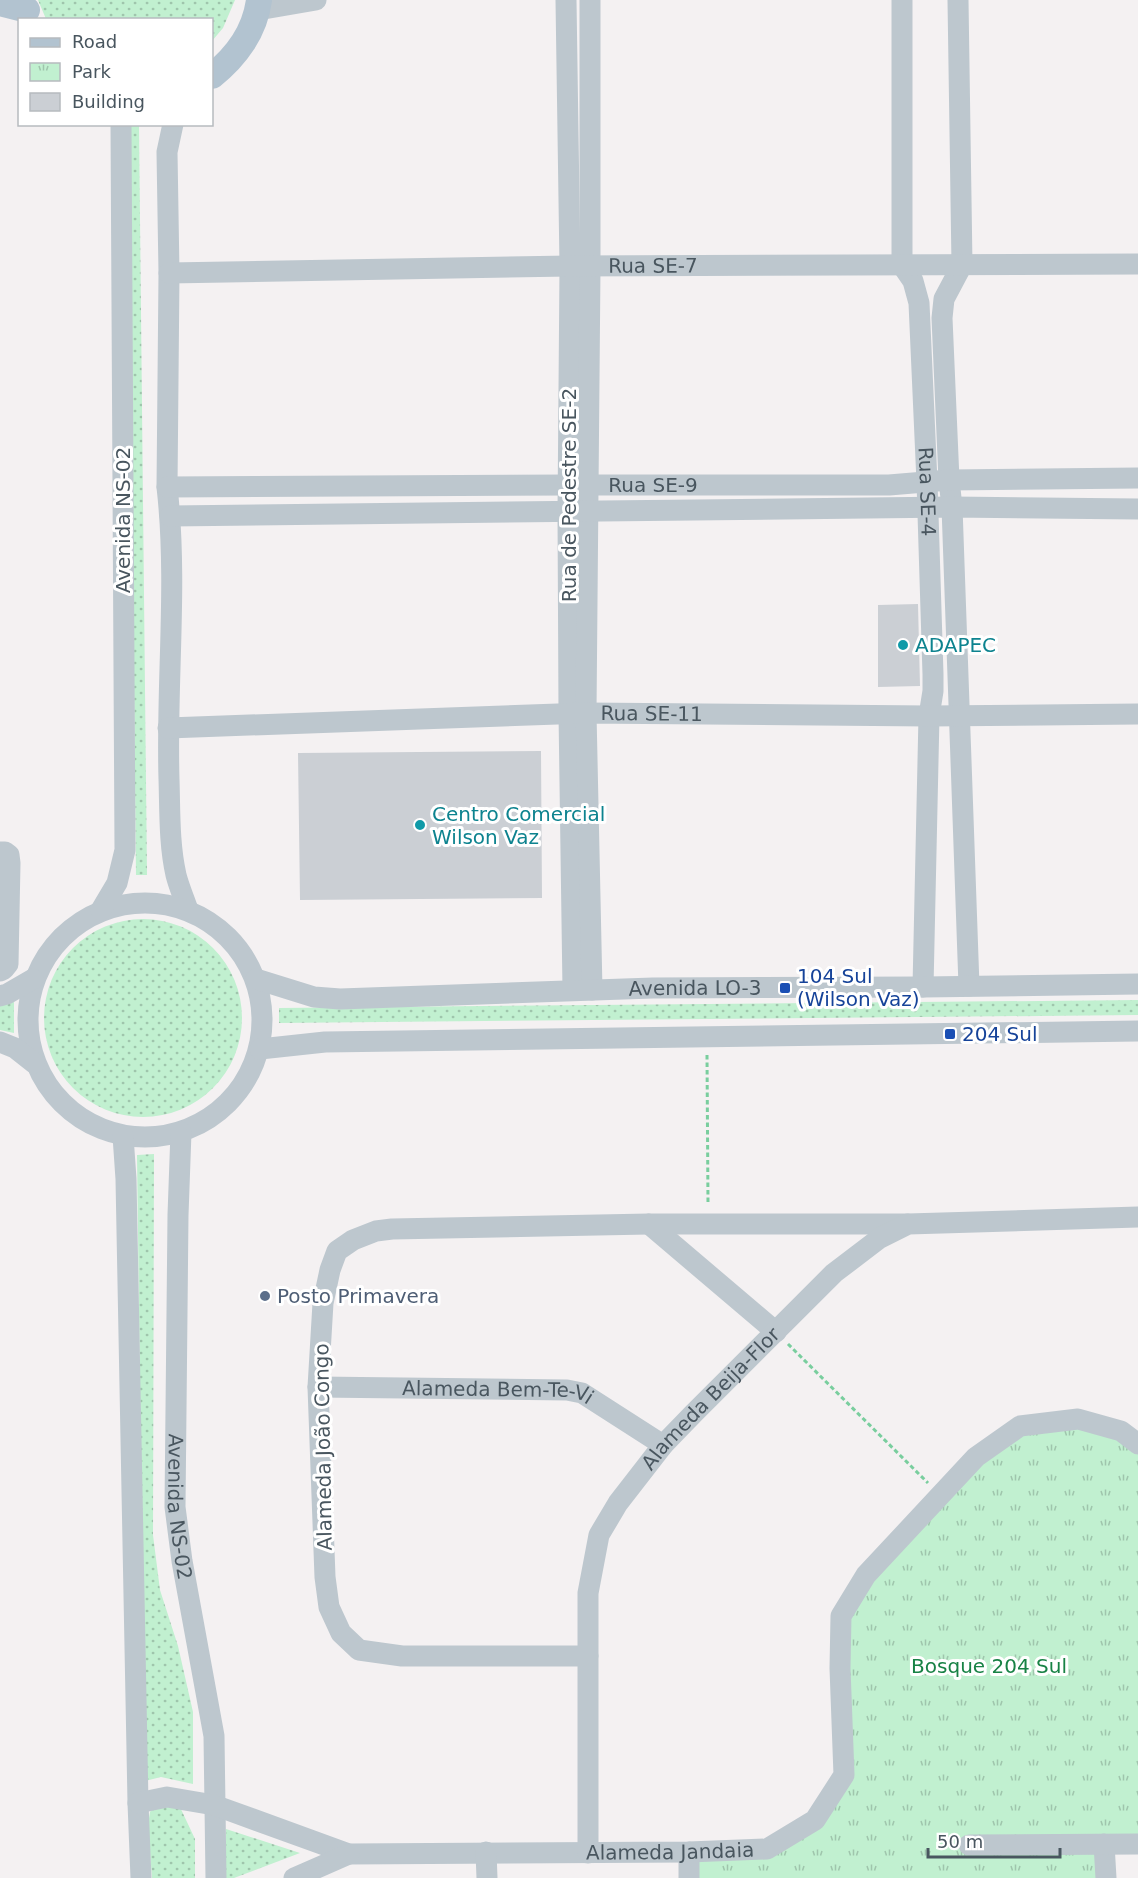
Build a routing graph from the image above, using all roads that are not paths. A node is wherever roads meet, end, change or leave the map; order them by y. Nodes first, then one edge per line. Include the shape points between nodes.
1 (316, 0) edge
2 (566, 0) edge
3 (590, 0) edge
4 (903, 0) edge
5 (958, 0) edge
6 (0, 3) edge
7 (259, 5) edge
8 (28, 10) edge
9 (213, 75) edge
10 (121, 126) edge
11 (173, 126) edge
12 (1138, 264) edge
13 (903, 265) junction
14 (962, 265) junction
15 (580, 266) junction
16 (169, 273) junction
17 (1138, 478) edge
18 (949, 480) junction
19 (927, 482) junction
20 (568, 484) junction
21 (589, 484) junction
22 (167, 487) junction
23 (951, 507) junction
24 (928, 509) junction
25 (1138, 509) edge
26 (578, 512) junction
27 (170, 516) junction
28 (577, 713) junction
29 (1138, 714) edge
30 (958, 715) junction
31 (929, 716) junction
32 (168, 728) junction
33 (0, 852) edge
34 (101, 910) junction
35 (188, 910) junction
36 (0, 971) edge
37 (33, 979) junction
38 (256, 979) junction
39 (1138, 984) edge
40 (969, 986) junction
41 (923, 987) junction
42 (582, 990) junction
43 (0, 996) edge
44 (1138, 1032) edge
45 (0, 1042) edge
46 (260, 1049) junction
47 (34, 1063) junction
48 (181, 1132) junction
49 (123, 1136) junction
50 (1138, 1217) edge
51 (649, 1224) junction
52 (908, 1224) junction
53 (776, 1332) junction
54 (318, 1387) junction
55 (1138, 1444) edge
56 (663, 1445) junction
57 (588, 1656) junction
58 (138, 1803) junction
59 (214, 1805) junction
60 (1104, 1844) junction
61 (1138, 1844) edge
62 (969, 1845) dead end
63 (486, 1852) junction
64 (588, 1852) junction
65 (689, 1852) junction
66 (349, 1854) junction
67 (141, 1878) edge
68 (216, 1878) edge
69 (294, 1878) edge
70 (487, 1878) edge
71 (689, 1878) edge
72 (1106, 1878) edge

1 - 7 street
2 - 15 street, Rua de Pedestre SE-2
3 - 15 street, Rua de Pedestre SE-2
4 - 13 street, Rua SE-4
5 - 14 street, Rua SE-4
6 - 8 main road
7 - 9 main road via 248,35 233,57
10 - 34 street, Avenida NS-02 via 125,850 117,883
11 - 16 street via 167,152
12 - 14 street, Rua SE-7
13 - 14 street, Rua SE-7
13 - 15 street, Rua SE-7
13 - 19 street, Rua SE-4 via 913,281 919,303
14 - 18 street, Rua SE-4 via 944,298 942,318
15 - 16 street, Rua SE-7
15 - 20 street, Rua de Pedestre SE-2
15 - 21 street, Rua de Pedestre SE-2
16 - 22 street
17 - 18 street, Rua SE-9
18 - 19 street, Rua SE-9
18 - 23 street, Rua SE-4
19 - 21 street, Rua SE-9
19 - 24 street, Rua SE-4
20 - 21 street, Rua SE-9
20 - 22 street, Rua SE-9
20 - 26 street, Rua de Pedestre SE-2
21 - 26 street, Rua de Pedestre SE-2
22 - 27 street
23 - 24 street, Rua SE-9
23 - 25 street, Rua SE-9
23 - 30 street, Rua SE-4
24 - 26 street, Rua SE-9
24 - 31 street, Rua SE-4 via 933,674
26 - 27 street, Rua SE-9
26 - 28 street, Rua de Pedestre SE-2
27 - 32 street
28 - 31 street, Rua SE-11
28 - 32 street, Rua SE-11
28 - 42 street, Rua de Pedestre SE-2
29 - 30 street, Rua SE-11
30 - 31 street, Rua SE-11
30 - 40 street, Rua SE-4
31 - 41 street, Rua SE-4
32 - 35 street via 172,846 176,876
33 - 36 street via 9,855 10,863 8,964
34 - 35 street via 144,902
34 - 37 street via 72,927 49,950
35 - 38 street via 217,926 240,950
37 - 43 street
37 - 47 street via 27,1006 27,1035
38 - 42 street, Avenida LO-3 via 314,997 340,999
38 - 46 street via 264,1014
39 - 40 street, Avenida LO-3
40 - 41 street, Avenida LO-3
41 - 42 street, Avenida LO-3
44 - 46 street via 325,1042
45 - 47 street
46 - 48 street via 244,1085 230,1100 216,1114
47 - 49 street via 55,1097 86,1122
48 - 49 street via 152,1138
48 - 59 street, Avenida NS-02 via 175,1507 214,1736
49 - 58 street
50 - 52 street, Alameda Beija-Flor
51 - 52 street, Alameda João Congo
51 - 53 street
51 - 54 street, Alameda João Congo via 392,1229 353,1240 337,1251 330,1269 323,1303
52 - 53 street, Alameda Beija-Flor via 880,1238 834,1273
53 - 56 street, Alameda Beija-Flor
54 - 56 street, Alameda Bem-Te-Vi via 567,1390 582,1393
54 - 57 street, Alameda João Congo via 325,1577 329,1607 341,1633 359,1650 402,1656
55 - 65 street, Alameda Jandaia via 1121,1431 1078,1419 1020,1426 976,1457 866,1575 841,1616 844,1775 815,1820 767,1849
56 - 57 street, Alameda Beija-Flor via 618,1503 599,1535 588,1593
57 - 64 street, Alameda Beija-Flor
58 - 59 street, Alameda Jandaia via 167,1797
58 - 67 street
59 - 66 street, Alameda Jandaia
59 - 68 street, Avenida NS-02
60 - 61 street
60 - 62 street
60 - 72 street
63 - 64 street, Alameda Jandaia
63 - 66 street, Alameda Jandaia
63 - 70 street
64 - 65 street, Alameda Jandaia
65 - 71 street
66 - 69 street, Alameda Jandaia

